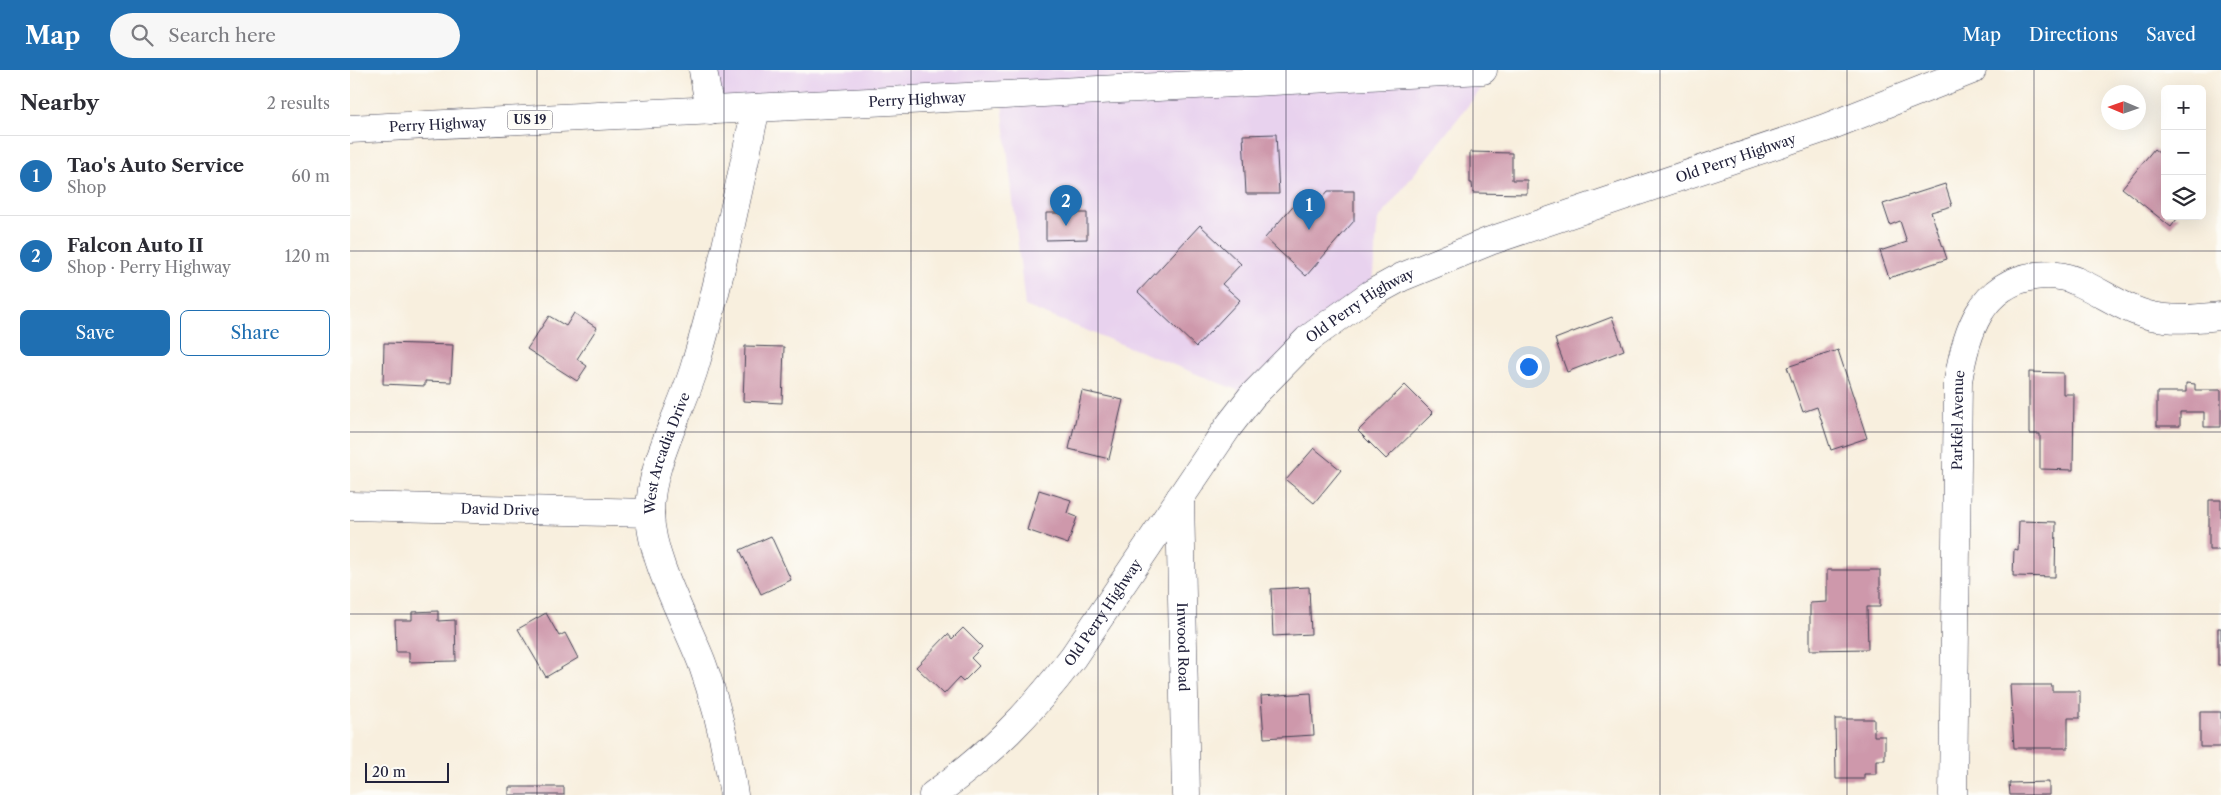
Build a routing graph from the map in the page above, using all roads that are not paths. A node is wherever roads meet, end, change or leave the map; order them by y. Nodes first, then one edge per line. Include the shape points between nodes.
1 (703, 70) edge
2 (1483, 70) edge
3 (1972, 70) edge
4 (756, 108) junction
5 (710, 111) junction
6 (350, 129) edge
7 (2221, 316) edge
8 (1180, 498) junction
9 (350, 506) edge
10 (650, 513) junction
11 (734, 795) edge
12 (933, 795) edge
13 (1186, 795) edge
14 (1953, 795) edge

1 - 5 street
2 - 4 street, Perry Highway / US 19
3 - 8 street, Old Perry Highway via 1824,128 1490,241 1394,282 1336,317 1280,365 1228,427
4 - 5 street, Perry Highway / US 19
4 - 10 street, West Arcadia Drive via 703,338 658,468
5 - 6 street, Perry Highway / US 19
7 - 14 street, Parkfel Avenue via 2183,319 2153,316 2127,308 2075,280 2051,274 2022,278 2000,290 1985,303 1972,326 1963,350 1958,381
8 - 12 street, Old Perry Highway via 1049,689 997,745
8 - 13 street, Inwood Road
9 - 10 street, David Drive
10 - 11 street, West Arcadia Drive via 661,563 713,698

